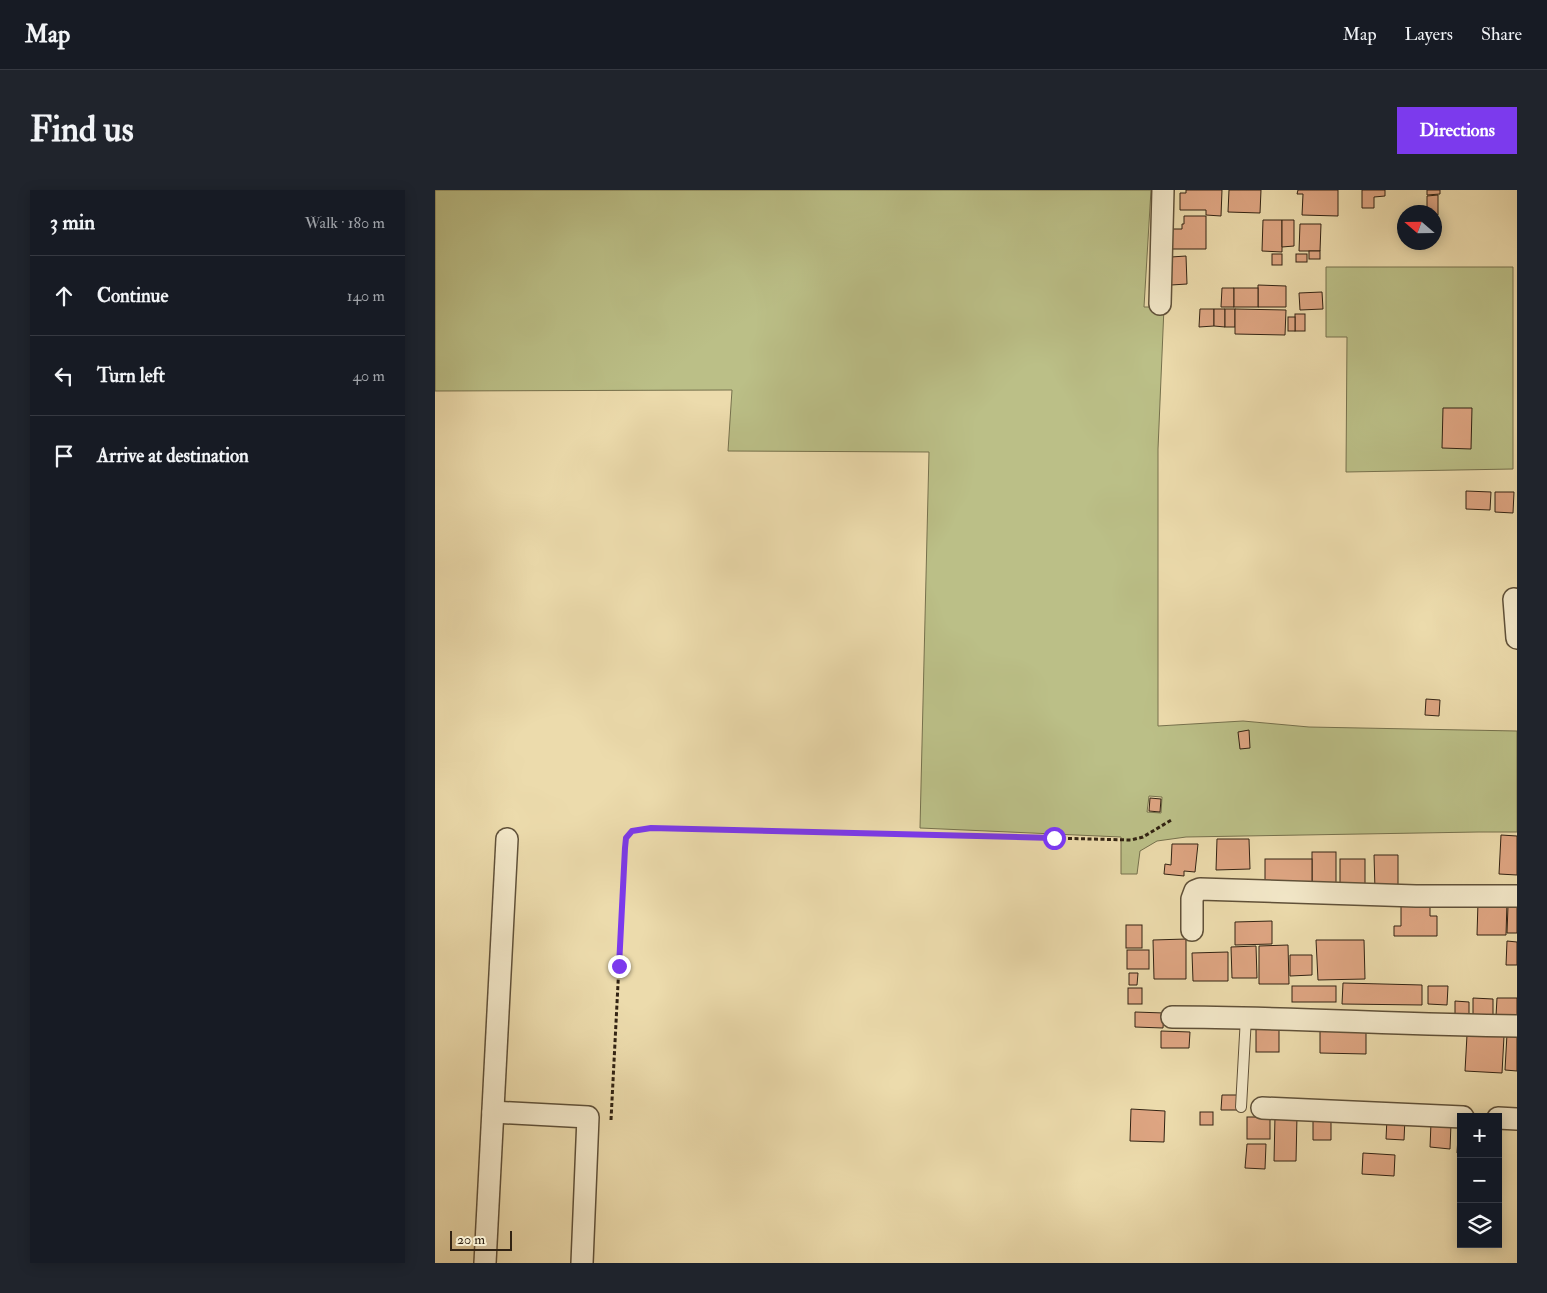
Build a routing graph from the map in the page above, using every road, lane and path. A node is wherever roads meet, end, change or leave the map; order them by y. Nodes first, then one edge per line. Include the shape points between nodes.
1 (1163, 190) edge
2 (1160, 304) dead end
3 (1514, 599) dead end
4 (1517, 638) edge
5 (1173, 819) dead end
6 (507, 839) dead end
7 (1517, 896) edge
8 (1192, 930) dead end
9 (1172, 1016) dead end
10 (1246, 1017) junction
11 (1517, 1026) edge
12 (1251, 1107) joint
13 (493, 1112) junction
14 (1457, 1117) edge
15 (1502, 1118) edge
16 (1517, 1119) edge
17 (611, 1123) dead end
18 (485, 1263) edge
19 (582, 1263) edge

1 - 2 street
3 - 4 street
5 - 17 path via 1143,837 1131,840 651,828 632,831 626,838 625,848
6 - 13 street
7 - 8 street via 1200,889 1195,891 1192,899
9 - 10 street
10 - 11 street
10 - 12 lane
12 - 14 street
13 - 18 street
13 - 19 street via 587,1117
15 - 16 street

